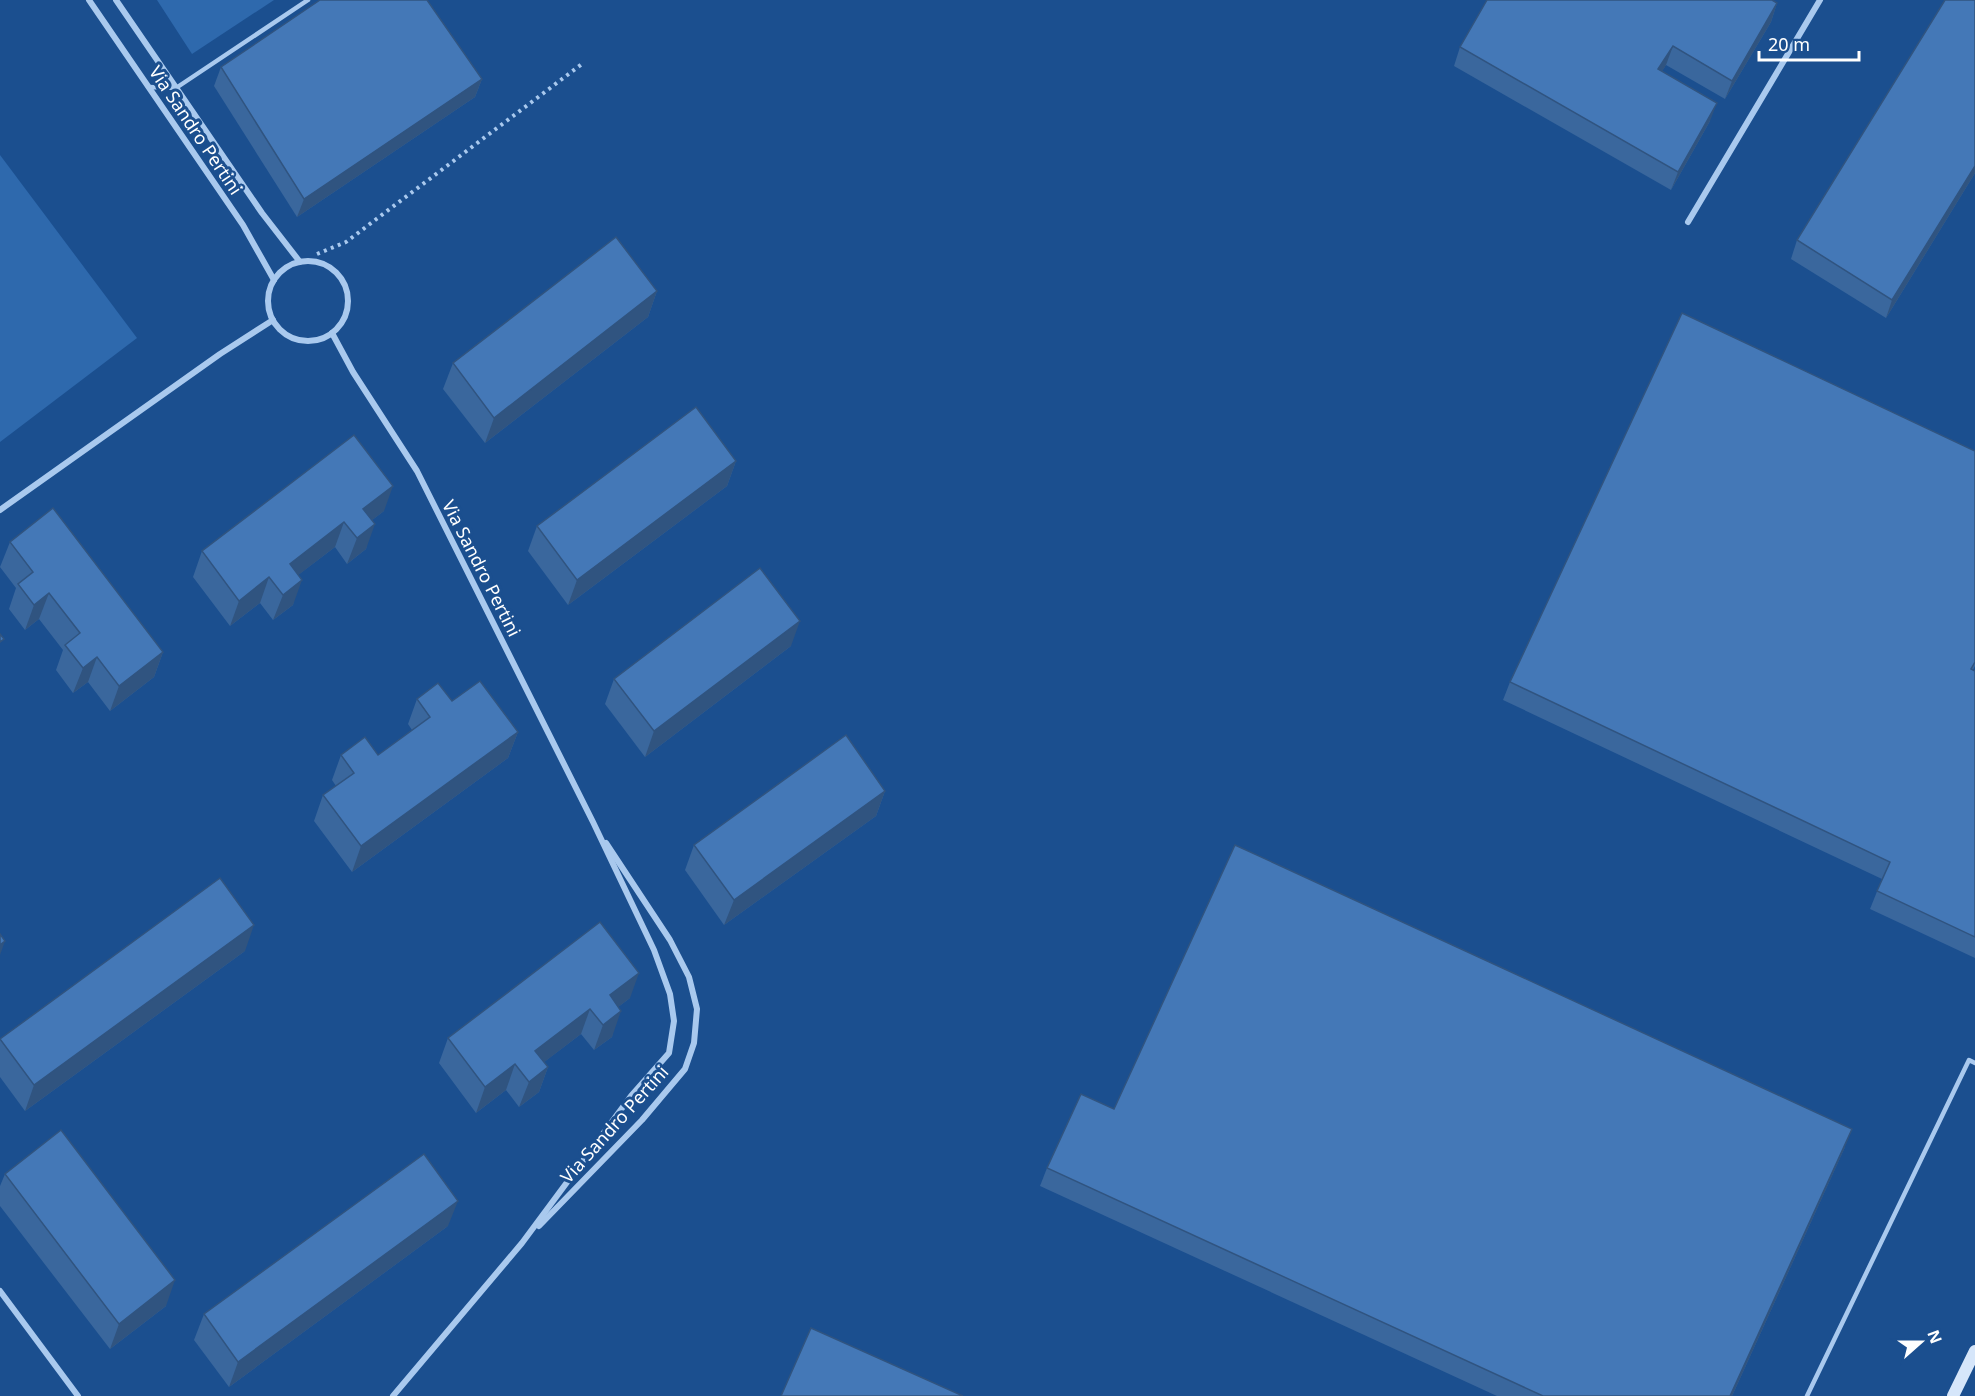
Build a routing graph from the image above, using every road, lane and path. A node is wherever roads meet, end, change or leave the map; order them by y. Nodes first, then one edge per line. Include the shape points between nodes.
1 (89, 0) edge
2 (116, 0) edge
3 (308, 0) edge
4 (1820, 0) edge
5 (582, 64) dead end
6 (148, 87) junction
7 (176, 88) junction
8 (1688, 222) dead end
9 (300, 262) junction
10 (274, 280) junction
11 (273, 320) junction
12 (332, 333) junction
13 (0, 510) edge
14 (592, 822) junction
15 (1975, 1063) edge
16 (522, 1243) junction
17 (0, 1291) edge
18 (1975, 1351) edge
19 (78, 1396) edge
20 (393, 1396) edge
21 (1808, 1396) edge
22 (1953, 1396) edge

1 - 6 street, Via Sandro Pertini
2 - 7 street, Via Sandro Pertini
3 - 7 lane
4 - 8 street
5 - 9 path via 346,242
6 - 7 lane
6 - 10 street, Via Sandro Pertini via 243,225
7 - 9 street, Via Sandro Pertini
9 - 10 street via 290,265
9 - 12 street via 313,261 325,266 344,284 347,310
10 - 11 street via 268,300
11 - 12 street via 293,339 320,340
11 - 13 street
12 - 14 street, Via Sandro Pertini via 417,471
14 - 16 street, Via Sandro Pertini via 654,950 670,993 674,1021 669,1053 631,1096
14 - 16 street, Via Sandro Pertini via 670,940 689,977 697,1009 694,1043 685,1069 642,1120
15 - 21 lane via 1969,1060
16 - 20 street, Via Sandro Pertini
17 - 19 street
18 - 22 street

